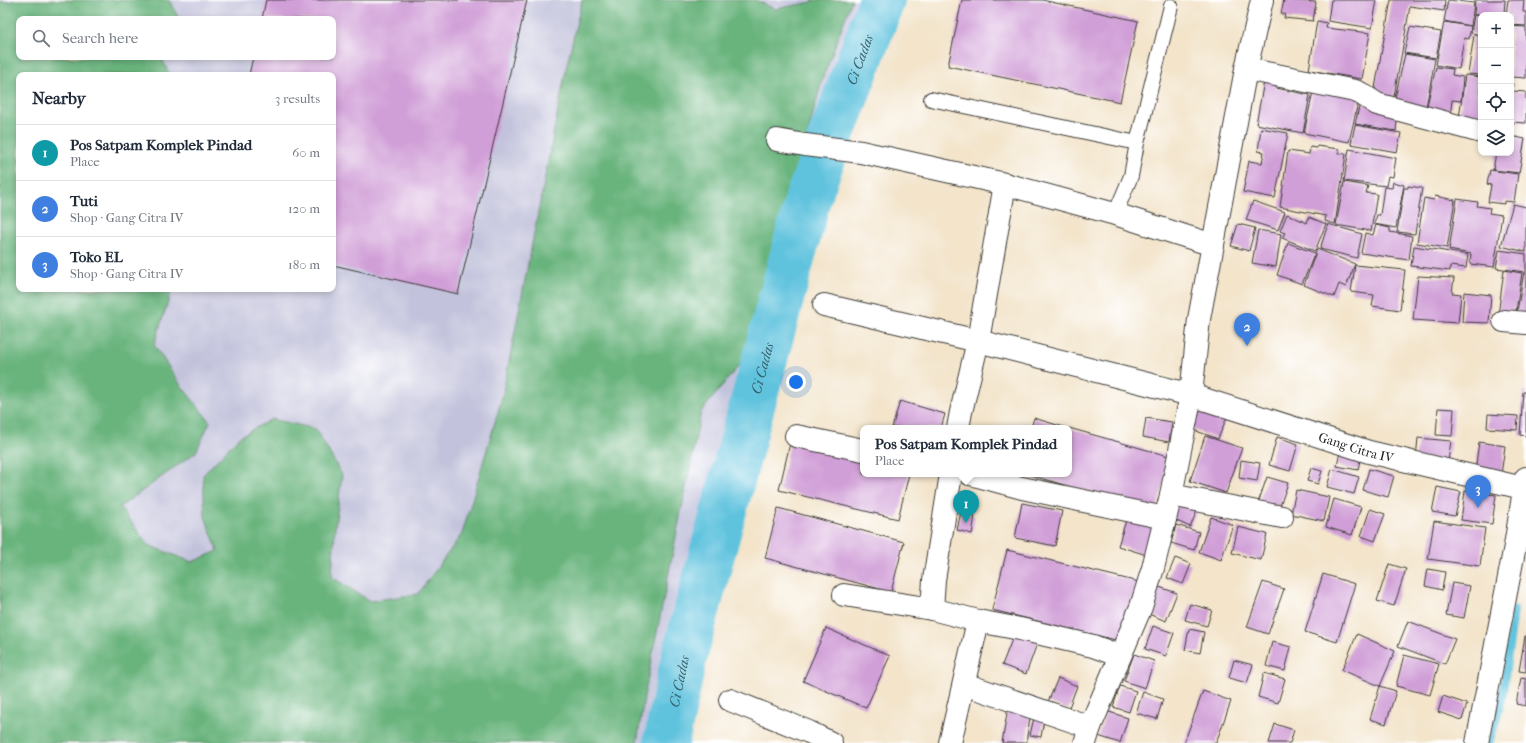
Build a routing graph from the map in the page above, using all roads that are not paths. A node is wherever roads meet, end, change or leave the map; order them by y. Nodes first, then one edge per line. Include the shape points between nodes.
1 (1262, 0) edge
2 (1171, 6) dead end
3 (1246, 69) junction
4 (931, 99) dead end
5 (1478, 131) edge
6 (777, 140) dead end
7 (1137, 142) junction
8 (1005, 184) junction
9 (1115, 214) junction
10 (1213, 245) junction
11 (824, 305) dead end
12 (1504, 321) dead end
13 (1526, 324) edge
14 (978, 341) junction
15 (1191, 395) junction
16 (959, 425) edge
17 (796, 436) dead end
18 (860, 449) edge
19 (950, 477) edge
20 (981, 477) edge
21 (1525, 483) edge
22 (1171, 495) junction
23 (1282, 517) dead end
24 (1165, 518) junction
25 (844, 595) dead end
26 (932, 609) junction
27 (978, 621) junction
28 (1120, 656) junction
29 (964, 684) junction
30 (730, 700) dead end
31 (1088, 739) edge
32 (831, 743) edge
33 (950, 743) edge
34 (1478, 743) edge

1 - 3 street
2 - 7 lane
3 - 5 street via 1355,91 1377,104
3 - 10 street
4 - 7 lane
6 - 8 street via 861,152
7 - 9 lane via 1131,176
8 - 9 street
8 - 14 street
9 - 10 street
10 - 15 street via 1199,319
11 - 14 street, Gang Citra IV
12 - 13 street
14 - 15 street, Gang Citra IV
14 - 16 street
15 - 21 street, Gang Citra IV via 1369,452
15 - 22 street
17 - 18 street
19 - 26 street
20 - 24 street
21 - 34 street
22 - 23 street
22 - 24 street
24 - 28 street via 1141,607
25 - 26 street
26 - 27 street
27 - 28 street via 1093,646
27 - 29 street
28 - 31 street
29 - 31 street
29 - 33 street
30 - 32 street

